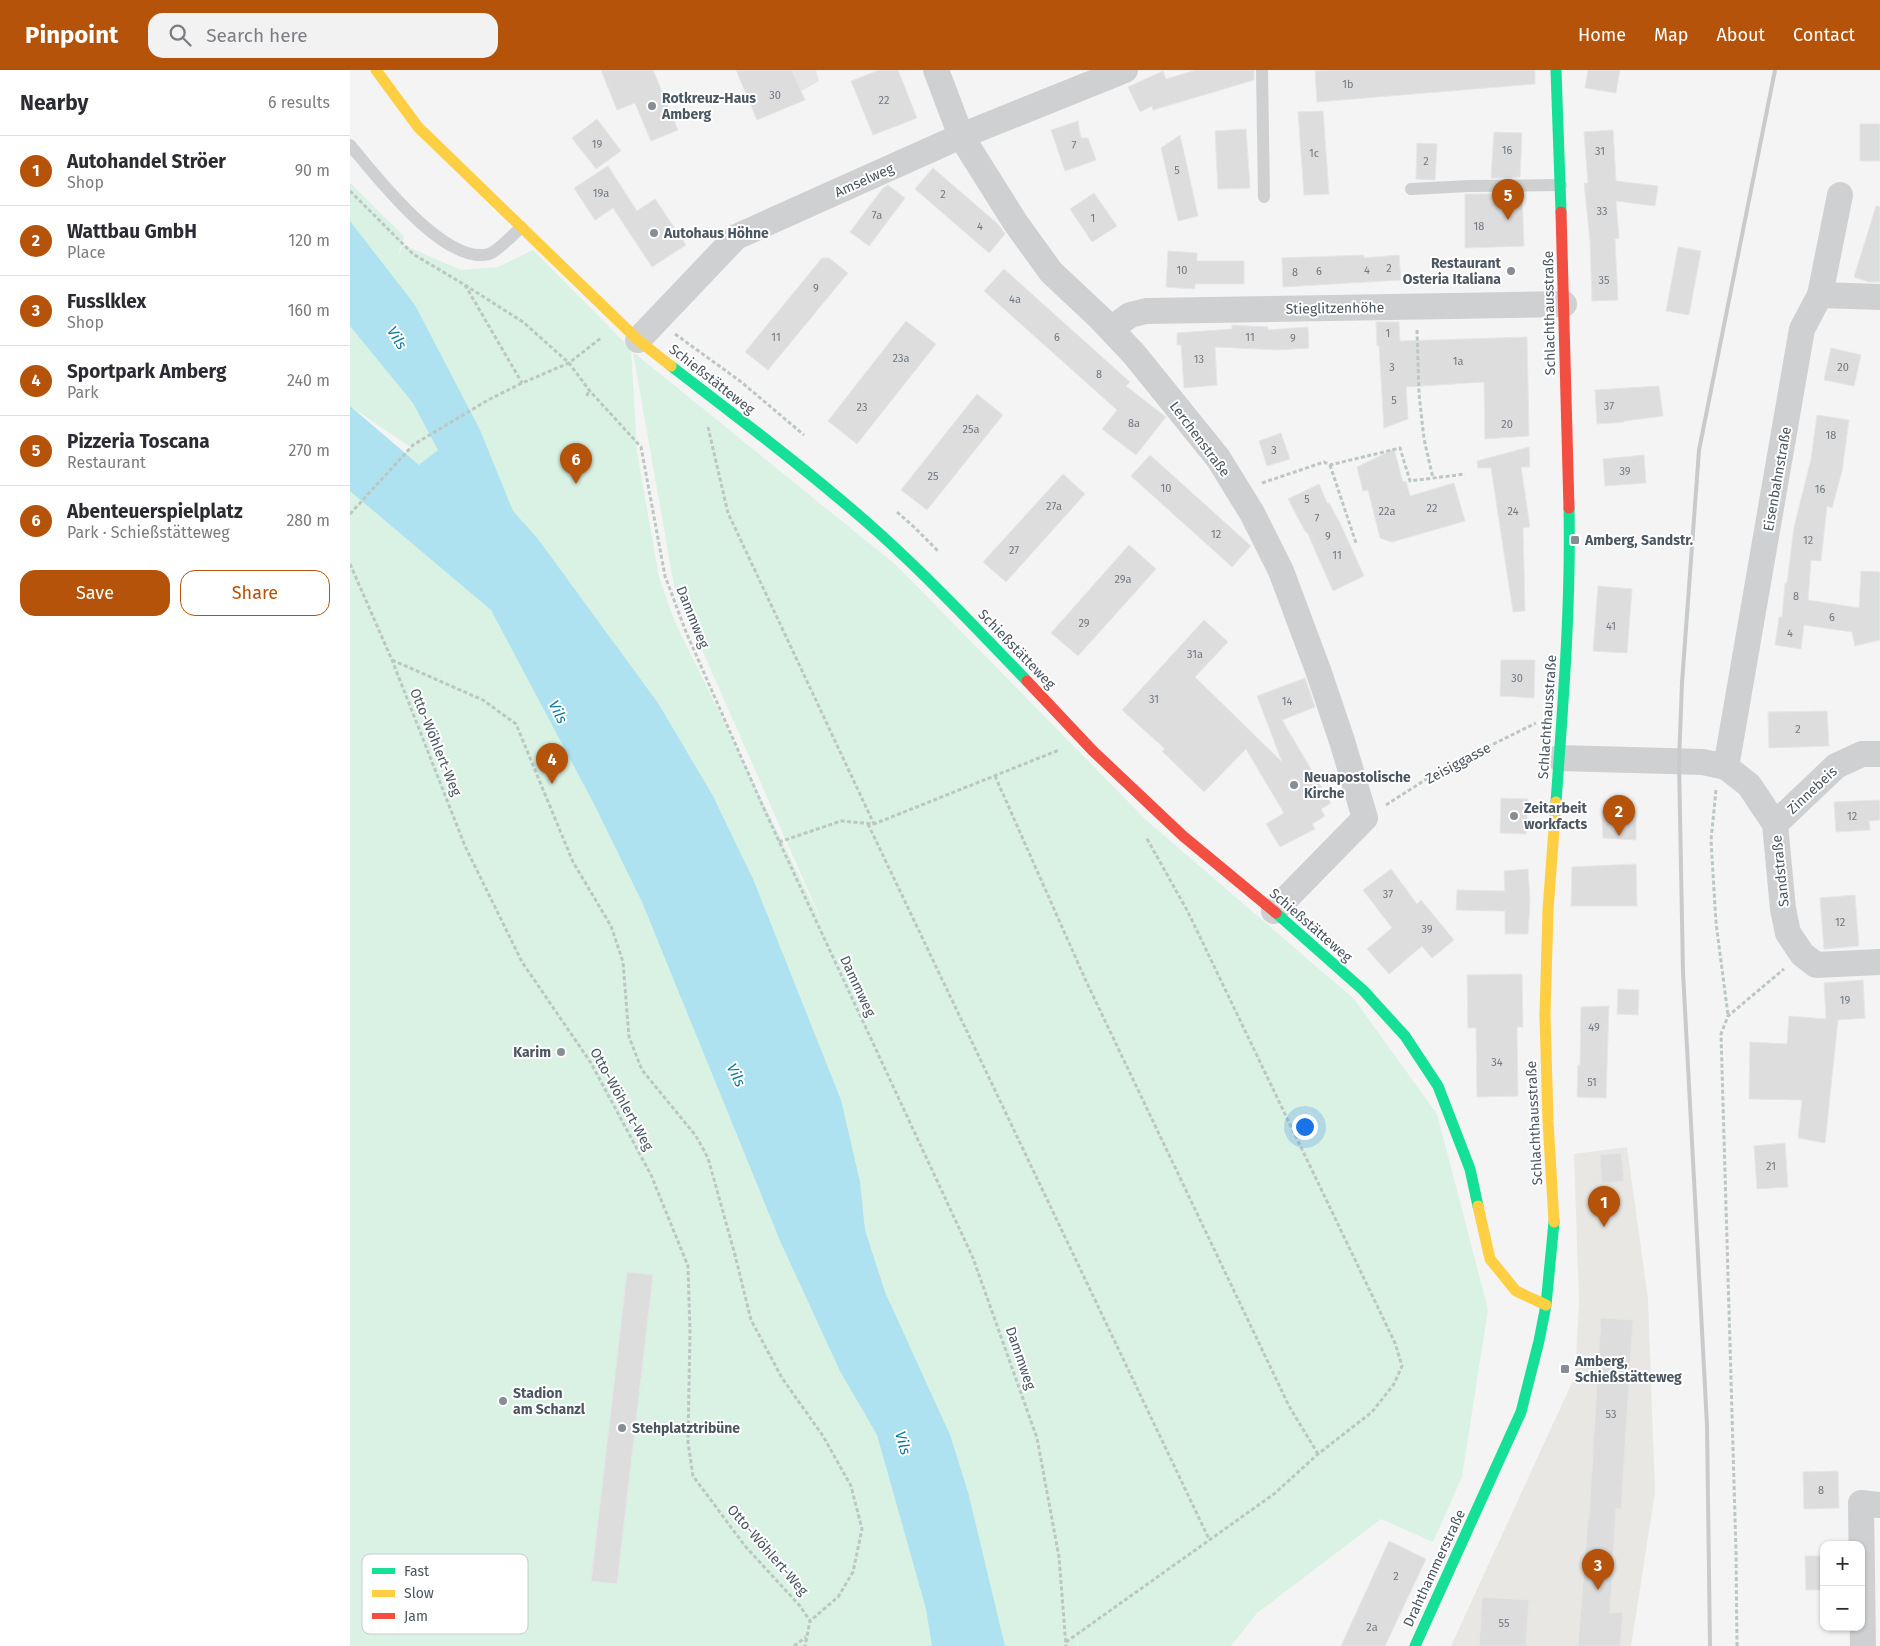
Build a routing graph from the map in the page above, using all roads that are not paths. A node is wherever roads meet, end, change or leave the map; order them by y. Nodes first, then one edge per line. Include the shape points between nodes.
1 (376, 70) edge
2 (936, 70) edge
3 (1125, 70) edge
4 (1262, 70) edge
5 (1556, 70) edge
6 (961, 136) junction
7 (350, 145) edge
8 (1560, 185) junction
9 (1411, 189) dead end
10 (1840, 195) dead end
11 (1264, 197) dead end
12 (521, 227) junction
13 (1820, 295) junction
14 (1880, 297) edge
15 (1564, 304) junction
16 (1111, 329) junction
17 (630, 331) junction
18 (1880, 754) edge
19 (1560, 758) junction
20 (1726, 767) junction
21 (1775, 824) junction
22 (1274, 911) junction
23 (1880, 962) edge
24 (1546, 1305) junction
25 (1480, 1503) joint
26 (1870, 1504) edge
27 (1415, 1646) edge
28 (1863, 1646) edge

1 - 12 street, Schießstätteweg via 418,126
2 - 6 street, Lerchenstraße
3 - 6 street, Amselweg
4 - 11 lane
5 - 8 street, Schlachthausstraße
6 - 16 street, Lerchenstraße via 1051,272
6 - 17 street, Amselweg via 736,237
7 - 12 lane via 427,230 468,255 490,254
8 - 9 lane
8 - 15 street, Schlachthausstraße
10 - 13 street, Eisenbahnstraße
12 - 17 street, Schießstätteweg
13 - 14 street
13 - 20 street, Eisenbahnstraße via 1802,329
15 - 16 street, Stieglitzenhöhe via 1146,311 1130,315
15 - 19 street, Schlachthausstraße via 1570,569
16 - 22 street, Lerchenstraße via 1218,458 1252,513 1281,571 1318,670 1365,818
17 - 22 street, Schießstätteweg via 880,533 950,601 1093,751 1183,836
18 - 21 street, Zinnebeis via 1862,754 1836,766
19 - 20 street via 1679,761
19 - 24 street, Schlachthausstraße via 1548,910 1545,1015 1554,1220
20 - 21 street, Sandstraße via 1749,785
21 - 23 street, Sandstraße via 1783,909 1788,932 1802,954 1816,965
22 - 24 street, Schießstätteweg via 1363,990 1405,1036 1442,1095 1470,1169 1490,1259 1516,1291
24 - 25 street, Schlachthausstraße via 1521,1412
25 - 27 street, Drahthammerstraße
26 - 28 street

